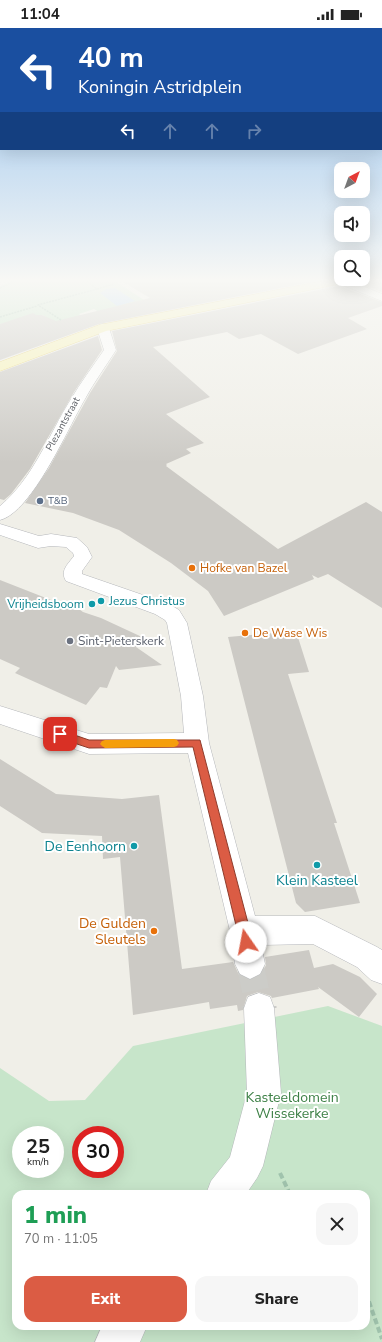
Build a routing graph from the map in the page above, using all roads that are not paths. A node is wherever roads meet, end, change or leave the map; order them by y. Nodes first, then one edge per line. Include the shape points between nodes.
1 (72, 340) edge
2 (107, 340) edge
3 (0, 367) edge
4 (0, 515) edge
5 (0, 529) edge
6 (0, 716) edge
7 (197, 743) junction
8 (244, 931) junction
9 (250, 964) tunnel mouth
10 (382, 969) edge
11 (259, 1008) tunnel mouth
12 (227, 1190) edge
13 (123, 1330) edge
14 (114, 1342) edge

1 - 3 main road
2 - 4 street, Plezantstraat via 110,350 78,398 37,472 18,500
5 - 7 street via 38,542 71,542 81,551 83,557 73,570 72,577 162,609 172,615 177,623 183,649
6 - 7 street via 89,744
7 - 8 street
8 - 9 street
8 - 10 street via 315,930 367,957
11 - 12 street via 264,1093 245,1166
13 - 14 street

